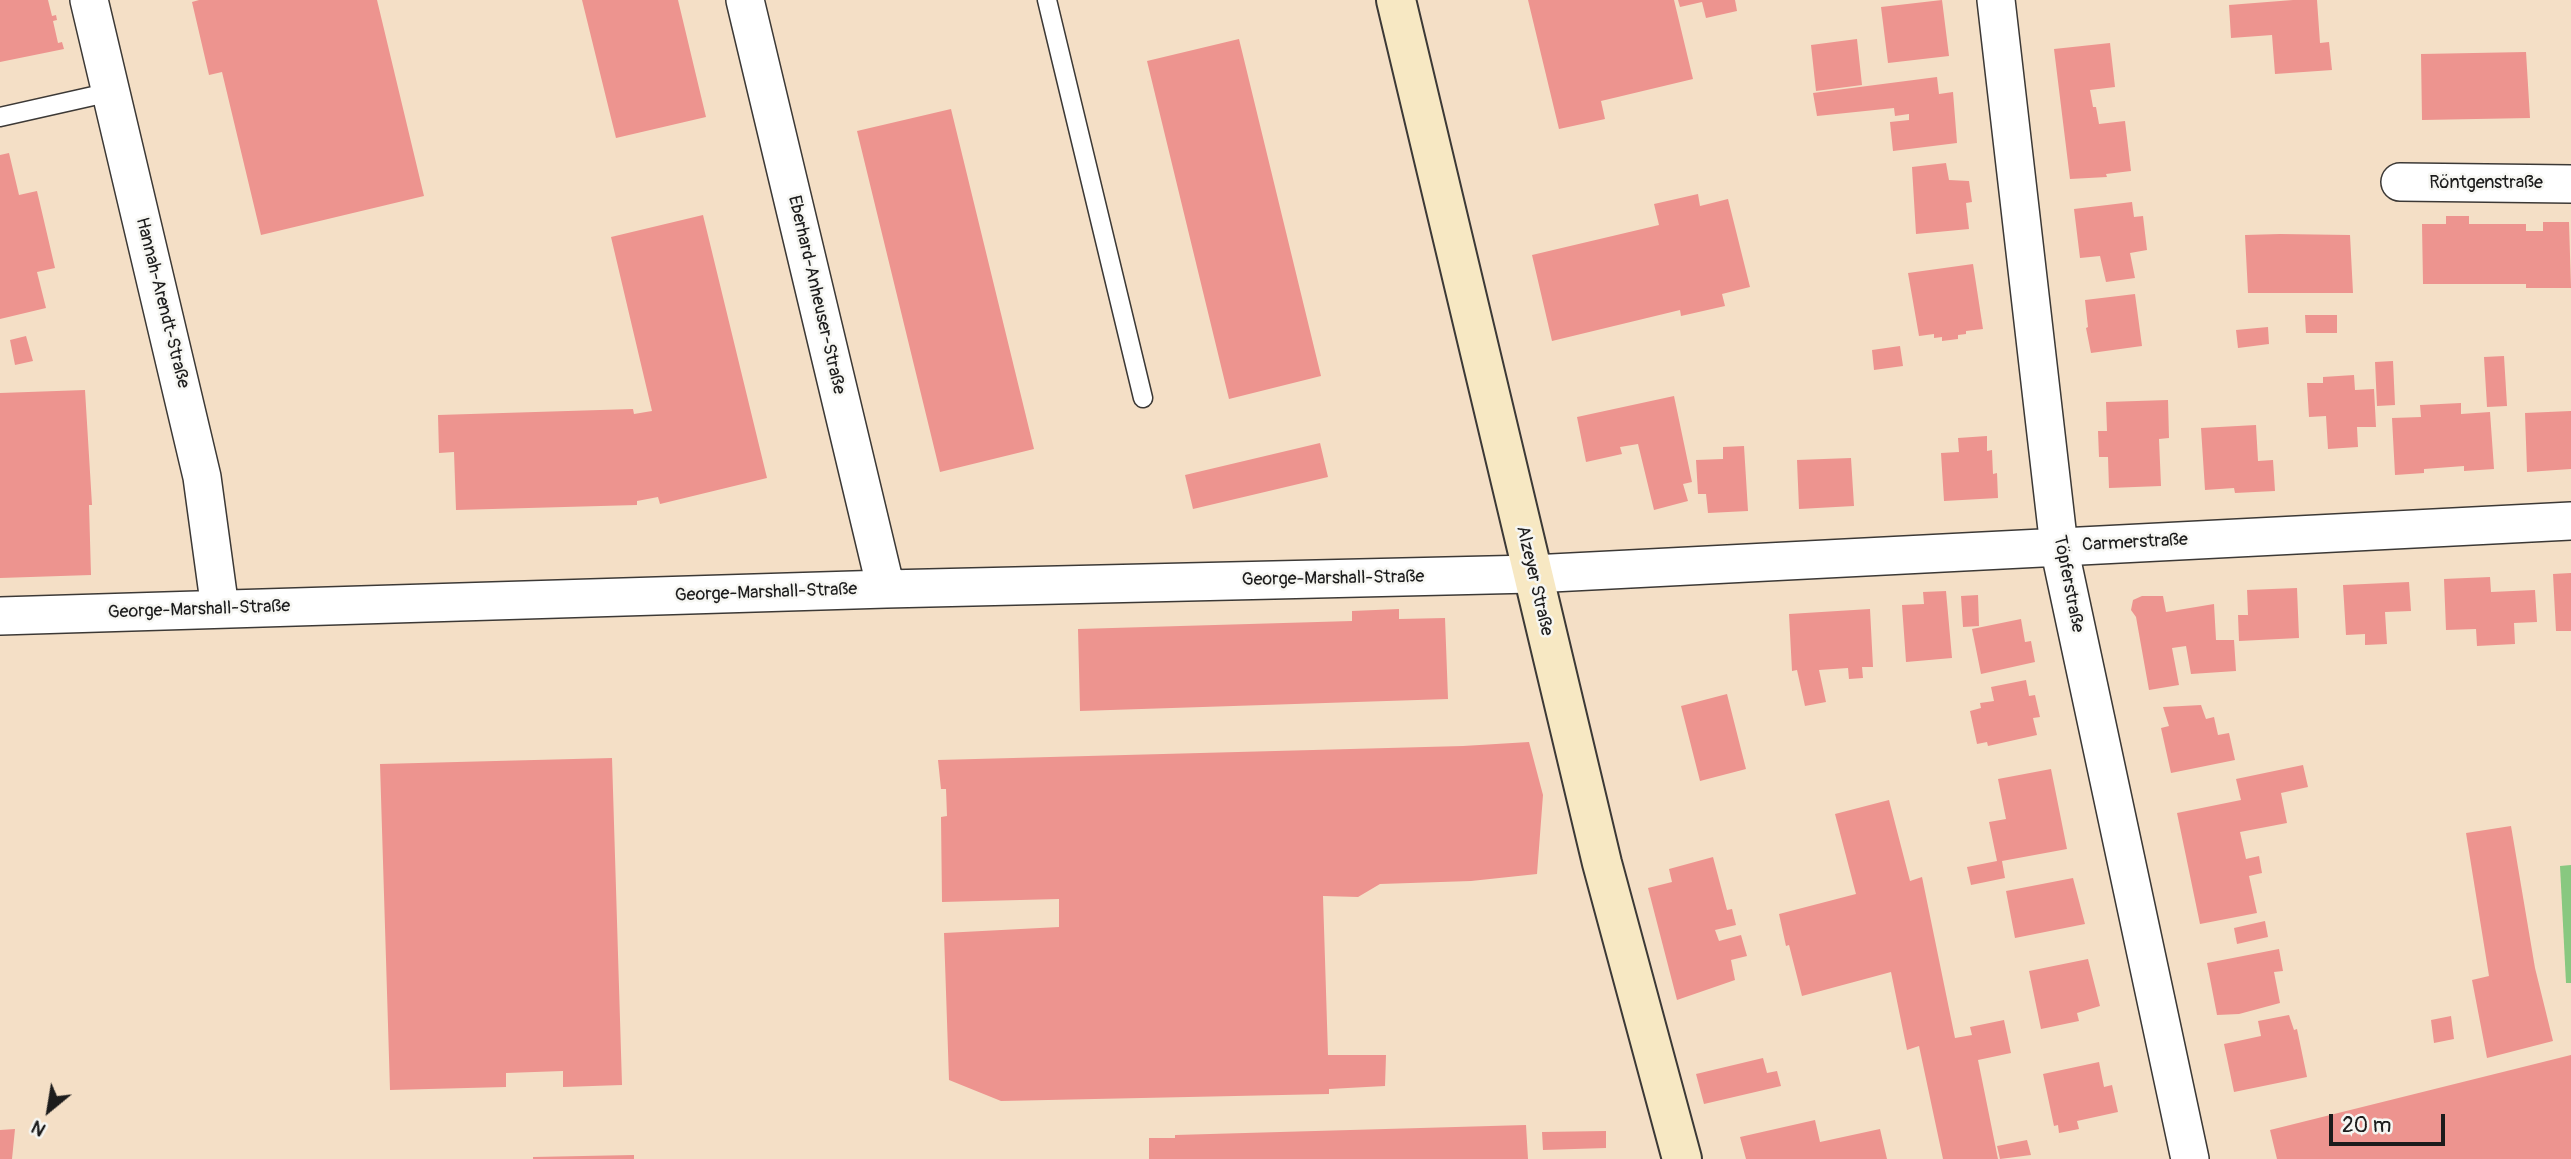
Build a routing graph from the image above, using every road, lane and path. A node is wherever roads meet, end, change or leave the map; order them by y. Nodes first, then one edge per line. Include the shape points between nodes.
1 (89, 0) edge
2 (747, 0) edge
3 (1047, 0) edge
4 (1396, 0) edge
5 (1996, 0) edge
6 (111, 92) junction
7 (0, 117) edge
8 (2400, 182) dead end
9 (2571, 184) edge
10 (1143, 397) dead end
11 (2571, 521) edge
12 (2059, 547) junction
13 (1532, 575) junction
14 (886, 589) junction
15 (220, 609) junction
16 (0, 616) edge
17 (1682, 1159) edge
18 (2190, 1159) edge

1 - 6 street, Hannah-Arendt-Straße
2 - 14 street, Eberhard-Anheuser-Straße
3 - 10 lane
4 - 13 main road, Alzeyer Straße
5 - 12 street, Töpferstraße
6 - 7 lane
6 - 15 street, Hannah-Arendt-Straße via 202,477
8 - 9 street, Röntgenstraße
11 - 12 street, Carmerstraße
12 - 13 street, Carmerstraße
12 - 18 street, Töpferstraße
13 - 14 street, George-Marshall-Straße
13 - 17 main road, Alzeyer Straße via 1602,863
14 - 15 street, George-Marshall-Straße
15 - 16 street, George-Marshall-Straße

